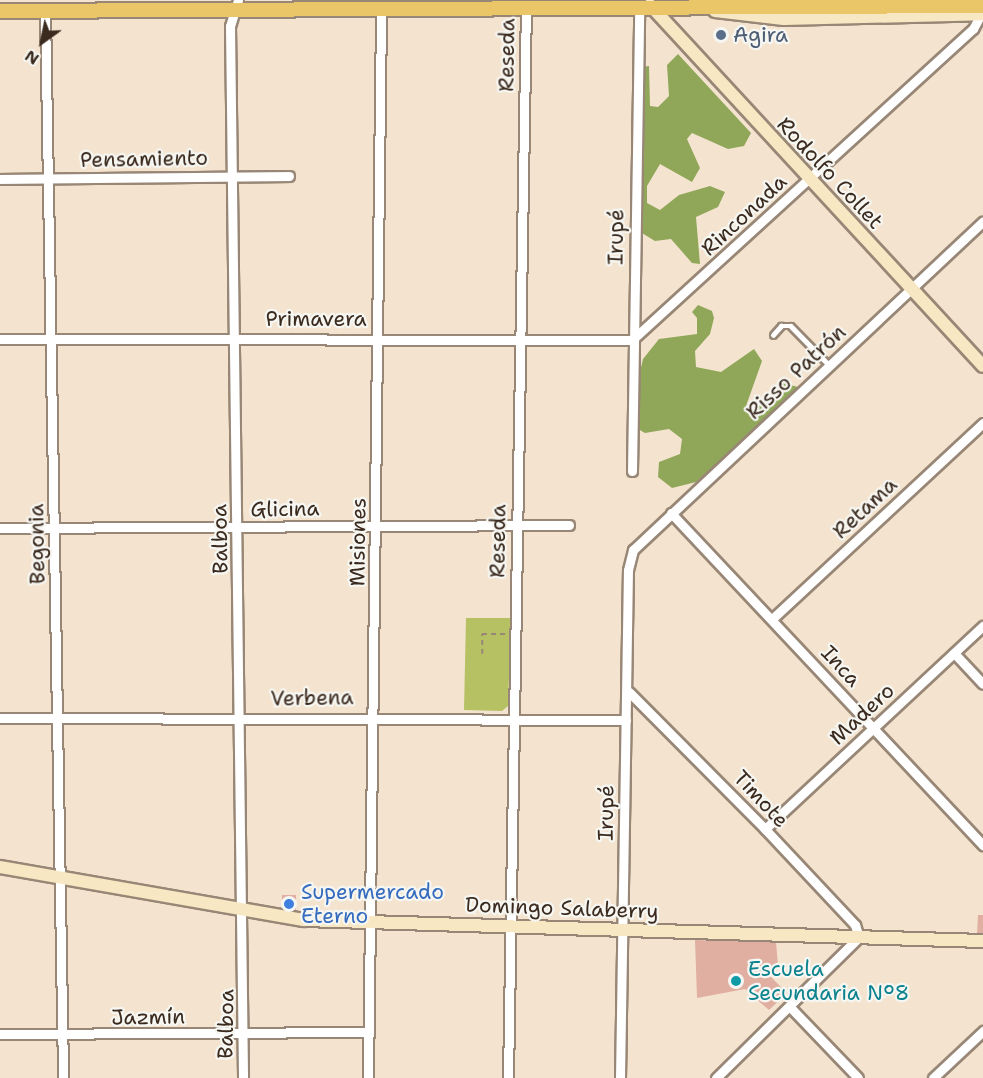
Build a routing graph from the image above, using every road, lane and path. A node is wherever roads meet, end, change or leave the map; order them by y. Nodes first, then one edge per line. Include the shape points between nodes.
1 (737, 0) edge
2 (608, 2) edge
3 (422, 3) edge
4 (237, 4) edge
5 (60, 5) edge
6 (526, 5) junction
7 (644, 5) junction
8 (689, 6) junction
9 (381, 7) junction
10 (45, 10) junction
11 (0, 11) edge
12 (982, 11) edge
13 (234, 176) junction
14 (289, 176) dead end
15 (48, 178) junction
16 (0, 179) edge
17 (810, 179) junction
18 (983, 221) edge
19 (911, 288) junction
20 (773, 335) dead end
21 (236, 337) junction
22 (379, 337) junction
23 (52, 338) junction
24 (0, 339) edge
25 (519, 339) junction
26 (632, 340) junction
27 (830, 366) junction
28 (983, 366) edge
29 (983, 423) edge
30 (632, 471) dead end
31 (671, 513) junction
32 (376, 525) junction
33 (569, 525) dead end
34 (516, 526) junction
35 (238, 527) junction
36 (0, 528) edge
37 (55, 528) junction
38 (633, 550) joint
39 (772, 619) junction
40 (983, 626) edge
41 (514, 634) junction
42 (954, 653) junction
43 (482, 654) dead end
44 (983, 684) edge
45 (629, 692) junction
46 (374, 715) junction
47 (240, 717) junction
48 (513, 717) junction
49 (0, 718) edge
50 (57, 718) junction
51 (626, 720) junction
52 (873, 728) junction
53 (765, 829) junction
54 (983, 845) edge
55 (0, 867) edge
56 (61, 878) junction
57 (245, 912) junction
58 (368, 923) junction
59 (510, 926) junction
60 (623, 928) junction
61 (859, 937) junction
62 (983, 941) edge
63 (790, 1007) junction
64 (983, 1031) edge
65 (368, 1032) junction
66 (244, 1034) junction
67 (0, 1035) edge
68 (62, 1036) junction
69 (63, 1078) edge
70 (243, 1078) edge
71 (368, 1078) edge
72 (508, 1078) edge
73 (620, 1078) edge
74 (716, 1078) edge
75 (858, 1078) edge
76 (933, 1078) edge

1 - 8 main road
2 - 6 main road
2 - 7 main road
3 - 6 main road
3 - 9 main road
4 - 5 main road
4 - 9 main road
4 - 13 street, Balboa via 230,26
5 - 10 main road
6 - 25 street, Reseda
7 - 8 main road
7 - 17 street, Rodolfo Collet
7 - 26 street, Irupé
8 - 12 main road
9 - 22 street, Misiones
10 - 11 main road
10 - 15 street, Begonia
12 - 17 street, Rinconada via 974,29
13 - 14 street, Pensamiento
13 - 15 street, Pensamiento
13 - 21 street, Balboa
15 - 16 street, Pensamiento
15 - 23 street, Begonia
17 - 19 street, Rodolfo Collet
17 - 26 street, Rinconada
18 - 19 street, Risso Patrón
19 - 27 street, Risso Patrón
19 - 28 street, Rodolfo Collet
20 - 27 lane via 782,326 791,326
21 - 22 street, Primavera
21 - 23 street, Primavera
21 - 35 street, Balboa
22 - 25 street, Primavera
22 - 32 street, Misiones
23 - 24 street, Primavera
23 - 37 street, Begonia
25 - 26 street, Primavera
25 - 34 street, Reseda
26 - 30 street, Irupé
27 - 31 street, Risso Patrón
29 - 39 street, Retama
31 - 38 street, Risso Patrón
31 - 39 street, Inca
32 - 34 street, Glicina
32 - 35 street, Glicina
32 - 46 street, Misiones
33 - 34 street, Glicina
34 - 41 street, Reseda
35 - 37 street, Glicina
35 - 47 street, Balboa
36 - 37 street, Glicina
37 - 50 street, Begonia
38 - 45 street, Irupé via 628,570
39 - 52 street, Inca
40 - 42 street, Madero
41 - 43 path via 482,634
41 - 48 street, Reseda
42 - 44 street
42 - 52 street, Madero
45 - 51 street, Irupé
45 - 53 street, Timote
46 - 47 street, Verbena
46 - 48 street, Verbena
46 - 58 street, Misiones
47 - 50 street, Verbena
47 - 57 street, Balboa
48 - 51 street, Verbena
48 - 59 street, Reseda
49 - 50 street, Verbena
50 - 56 street, Begonia
51 - 60 street, Irupé
52 - 53 street, Madero
52 - 54 street, Inca
53 - 61 street, Timote via 855,925
55 - 56 street, Domingo Salaberry
56 - 57 street, Domingo Salaberry
56 - 68 street, Begonia
57 - 58 street, Domingo Salaberry
57 - 66 street, Balboa
58 - 59 street, Domingo Salaberry
58 - 65 street, Misiones
59 - 60 street, Domingo Salaberry
59 - 72 street, Reseda
60 - 61 street, Domingo Salaberry
60 - 73 street, Irupé
61 - 62 street, Domingo Salaberry
61 - 63 street
63 - 74 street
63 - 75 street
64 - 76 street
65 - 66 street, Jazmín
65 - 71 street, Misiones
66 - 68 street, Jazmín
66 - 70 street, Balboa
67 - 68 street, Jazmín
68 - 69 street, Begonia

